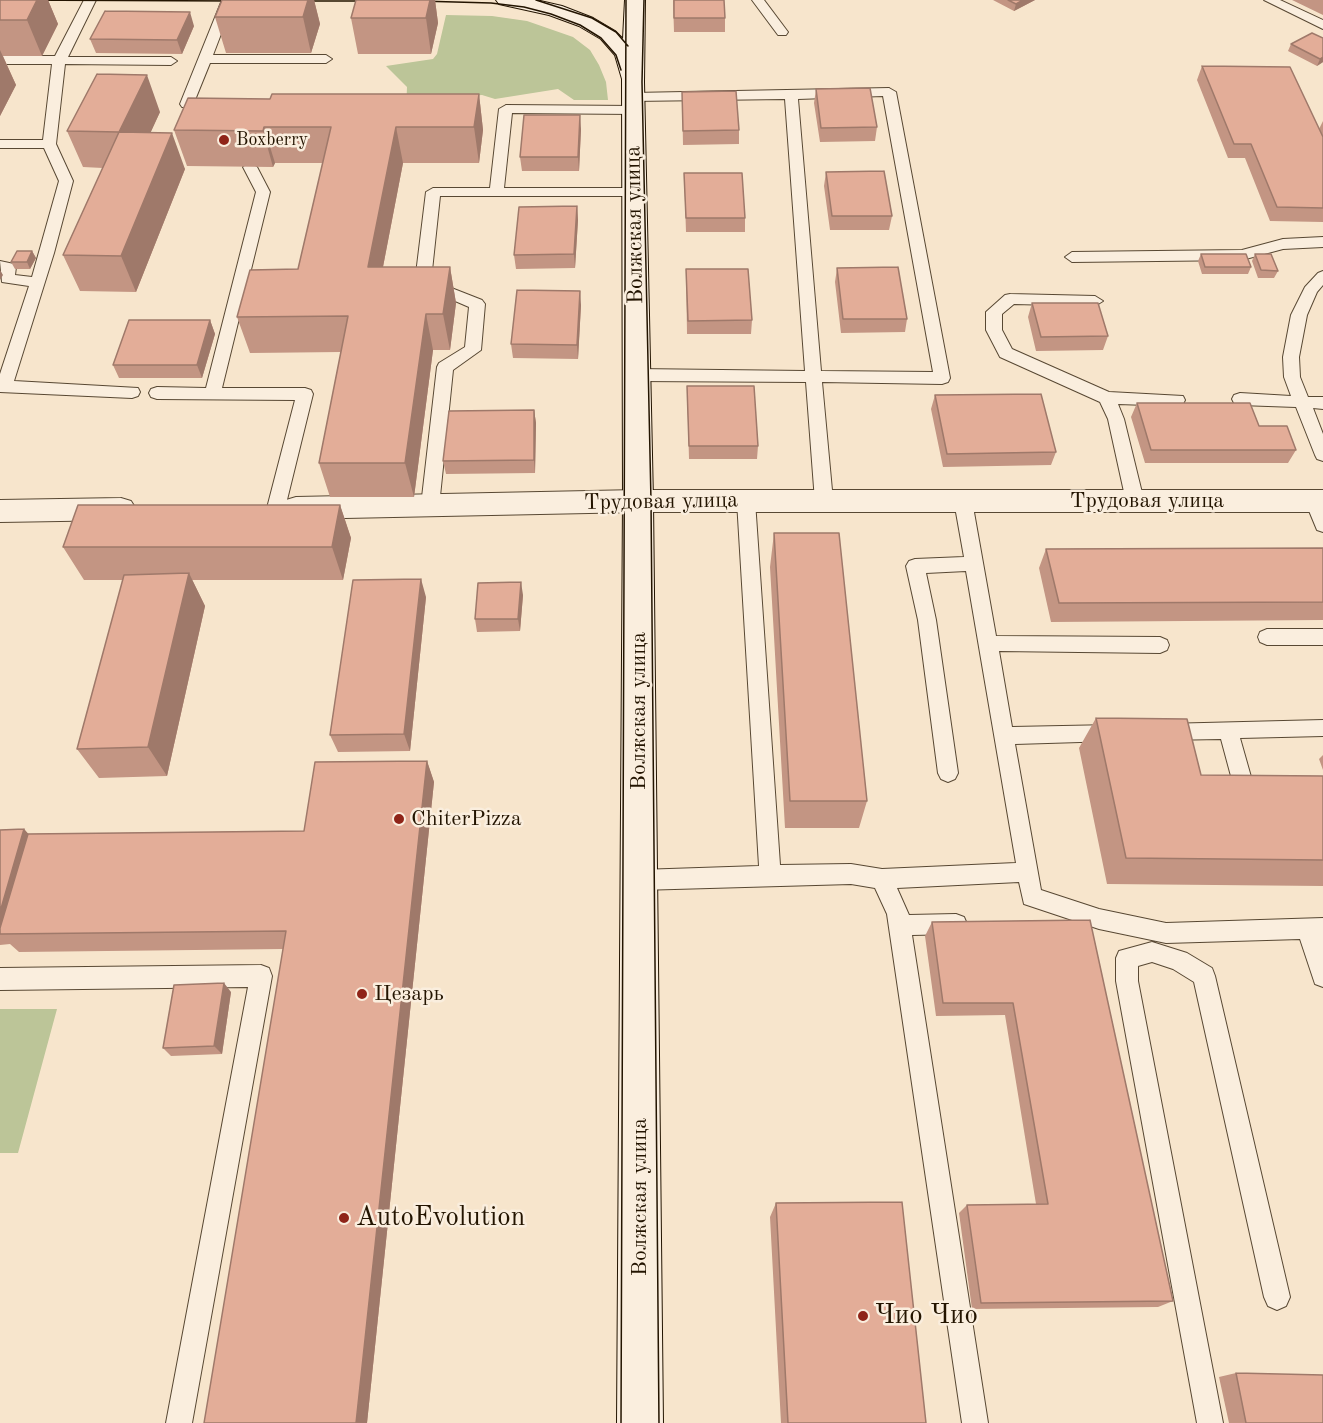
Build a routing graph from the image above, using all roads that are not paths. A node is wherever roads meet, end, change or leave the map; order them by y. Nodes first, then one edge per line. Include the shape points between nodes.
1 (90, 0) edge
2 (228, 0) edge
3 (506, 0) edge
4 (635, 0) edge
5 (758, 0) edge
6 (1270, 0) edge
7 (1323, 26) edge
8 (782, 32) dead end
9 (205, 59) junction
10 (326, 59) dead end
11 (0, 60) edge
12 (59, 61) junction
13 (171, 61) dead end
14 (791, 95) junction
15 (633, 96) junction
16 (222, 104) edge
17 (0, 144) edge
18 (49, 144) junction
19 (250, 167) edge
20 (497, 190) junction
21 (634, 192) junction
22 (1323, 242) edge
23 (16, 251) edge
24 (1072, 257) dead end
25 (4, 266) edge
26 (1323, 276) edge
27 (37, 282) junction
28 (1095, 301) edge
29 (637, 375) junction
30 (814, 375) junction
31 (2, 386) edge
32 (132, 392) dead end
33 (157, 393) dead end
34 (212, 394) junction
35 (1107, 398) junction
36 (1240, 399) dead end
37 (1177, 400) edge
38 (1302, 402) junction
39 (1323, 403) edge
40 (1323, 455) edge
41 (638, 501) junction
42 (746, 501) junction
43 (824, 501) junction
44 (963, 501) junction
45 (1135, 501) junction
46 (430, 506) junction
47 (265, 508) joint
48 (150, 509) edge
49 (1320, 509) edge
50 (0, 511) edge
51 (974, 564) junction
52 (1267, 637) dead end
53 (1323, 637) edge
54 (987, 643) junction
55 (1160, 645) dead end
56 (1323, 728) edge
57 (1228, 730) junction
58 (1004, 736) junction
59 (948, 773) dead end
60 (1245, 791) edge
61 (1028, 872) junction
62 (770, 875) junction
63 (882, 879) junction
64 (639, 880) junction
65 (982, 924) edge
66 (899, 925) junction
67 (1315, 928) edge
68 (1323, 976) edge
69 (0, 979) edge
70 (1277, 1297) dead end
71 (179, 1423) edge
72 (640, 1423) edge
73 (975, 1423) edge
74 (1210, 1423) edge

1 - 12 lane
2 - 9 lane
3 - 15 street via 555,10 608,35 625,53
4 - 15 street, Волжская улица
5 - 8 lane
6 - 7 lane
9 - 10 lane
9 - 16 lane via 187,104
11 - 12 lane
12 - 13 lane
12 - 18 lane
14 - 15 lane
14 - 30 lane
14 - 30 lane via 889,92 942,378
15 - 20 lane via 506,108
15 - 21 street, Волжская улица
17 - 18 lane
18 - 27 lane via 66,181 42,252
19 - 34 lane via 263,192
20 - 21 lane
20 - 46 lane via 433,192 423,282 477,304 473,350 445,367
21 - 29 street, Волжская улица
22 - 24 lane via 1283,244 1242,255
23 - 25 lane
25 - 27 lane via 7,279
26 - 38 lane via 1310,290 1299,315 1291,357 1292,377
27 - 31 lane
28 - 35 lane via 1010,299 994,312 994,330 1006,353
29 - 30 lane
29 - 41 street, Волжская улица
30 - 43 lane
31 - 32 lane
33 - 34 lane
34 - 47 lane via 305,394
35 - 37 lane
35 - 45 lane via 1116,419
36 - 38 lane
38 - 39 lane
38 - 40 lane
41 - 42 street, Трудовая улица
41 - 46 street, Трудовая улица
41 - 64 street, Волжская улица
42 - 43 street, Трудовая улица
42 - 62 lane
43 - 44 street, Трудовая улица
44 - 45 street, Трудовая улица
44 - 51 lane
45 - 49 street, Трудовая улица
46 - 47 street, Трудовая улица
48 - 50 street
51 - 54 lane
51 - 59 lane via 915,566 927,621
52 - 53 lane
54 - 55 lane
54 - 58 lane
56 - 57 lane
57 - 58 lane
57 - 60 lane
58 - 61 lane
61 - 63 lane
61 - 67 lane via 1032,897 1099,919 1166,933
62 - 63 lane via 851,874
62 - 64 lane
63 - 66 lane
64 - 72 street, Волжская улица
65 - 66 lane
66 - 73 lane
67 - 68 lane
69 - 71 lane via 261,976
70 - 74 lane via 1204,976 1179,960 1152,952 1127,958 1127,981

